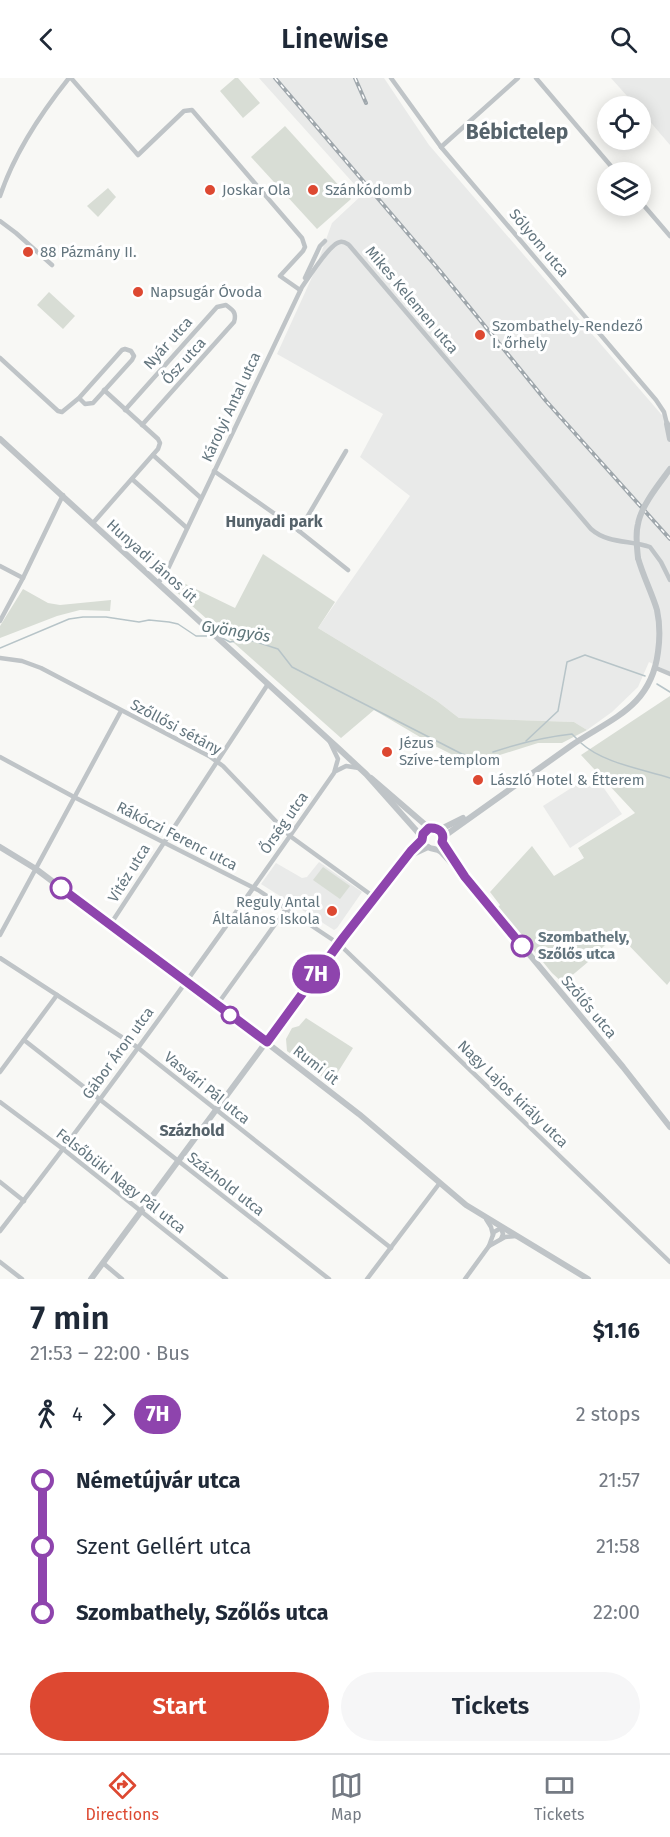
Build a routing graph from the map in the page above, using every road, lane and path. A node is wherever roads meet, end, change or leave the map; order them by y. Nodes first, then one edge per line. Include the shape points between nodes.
1 (70, 78) edge
2 (391, 78) edge
3 (518, 78) edge
4 (537, 78) edge
5 (441, 147) junction
6 (608, 162) edge
7 (0, 196) edge
8 (651, 214) edge
9 (0, 221) edge
10 (670, 236) edge
11 (325, 241) dead end
12 (52, 266) dead end
13 (300, 290) junction
14 (234, 310) joint
15 (0, 358) edge
16 (104, 390) junction
17 (79, 398) junction
18 (125, 410) junction
19 (142, 424) junction
20 (669, 425) edge
21 (670, 439) edge
22 (3, 441) edge
23 (0, 449) edge
24 (345, 452) dead end
25 (153, 454) junction
26 (670, 470) edge
27 (214, 471) junction
28 (132, 479) junction
29 (63, 495) junction
30 (201, 498) junction
31 (93, 523) junction
32 (187, 528) junction
33 (299, 531) junction
34 (0, 566) edge
35 (348, 570) dead end
36 (23, 578) junction
37 (670, 580) edge
38 (158, 583) junction
39 (0, 621) edge
40 (0, 658) edge
41 (656, 668) junction
42 (670, 674) edge
43 (268, 684) junction
44 (121, 711) junction
45 (328, 739) junction
46 (0, 757) edge
47 (217, 761) junction
48 (359, 768) junction
49 (334, 772) junction
50 (366, 774) junction
51 (74, 797) junction
52 (483, 808) junction
53 (429, 828) junction
54 (439, 830) junction
55 (290, 836) junction
56 (422, 838) junction
57 (442, 840) junction
58 (163, 841) junction
59 (0, 847) edge
60 (430, 848) junction
61 (36, 869) junction
62 (393, 873) junction
63 (465, 877) junction
64 (254, 888) junction
65 (374, 897) junction
66 (286, 909) junction
67 (110, 925) junction
68 (0, 935) edge
69 (339, 944) junction
70 (0, 957) edge
71 (186, 982) junction
72 (57, 995) junction
73 (217, 1005) junction
74 (24, 1040) junction
75 (267, 1042) junction
76 (137, 1047) junction
77 (0, 1072) edge
78 (99, 1099) junction
79 (0, 1102) edge
80 (216, 1111) junction
81 (670, 1127) edge
82 (63, 1149) junction
83 (178, 1161) junction
84 (0, 1182) edge
85 (439, 1184) junction
86 (24, 1201) junction
87 (141, 1212) junction
88 (486, 1219) junction
89 (501, 1228) junction
90 (0, 1231) edge
91 (493, 1235) junction
92 (516, 1236) junction
93 (501, 1239) junction
94 (489, 1246) junction
95 (391, 1248) junction
96 (0, 1262) edge
97 (670, 1262) edge
98 (103, 1263) junction
99 (22, 1279) edge
100 (91, 1279) edge
101 (122, 1279) edge
102 (226, 1279) edge
103 (329, 1279) edge
104 (367, 1279) edge
105 (465, 1279) edge
106 (588, 1279) edge

1 - 7 street via 25,143
1 - 13 street via 138,155 184,111 192,110 302,237 303,251 280,276
2 - 5 street, Sólyom utca
3 - 5 street
4 - 6 street
5 - 20 street, Sólyom utca via 656,400
8 - 10 street
9 - 12 street
11 - 13 street, Károlyi Antal utca
13 - 27 street, Károlyi Antal utca
13 - 37 street, Mikes Kelemen utca via 331,247 338,242 349,245 591,529 608,539 650,547
14 - 18 street, Nyár utca via 222,304 217,307
14 - 19 street, Ősz utca via 234,322
15 - 17 street via 58,411 65,411
16 - 17 street via 88,405
16 - 17 street via 134,356 128,349 122,350
16 - 18 street
18 - 19 street
19 - 25 street via 160,443
20 - 21 street
22 - 23 street
22 - 29 street, Hunyadi János út
24 - 33 street
25 - 28 street
25 - 30 street
26 - 41 street, bridge via 638,522 636,537 638,558 657,610
27 - 30 street, Károlyi Antal utca
27 - 33 street
28 - 31 street
28 - 32 street
29 - 31 street, Hunyadi János út
29 - 36 street
30 - 32 street, Károlyi Antal utca
31 - 38 street, Hunyadi János út
32 - 38 street, Károlyi Antal utca
33 - 35 street
34 - 36 street
36 - 39 street
38 - 43 street, Hunyadi János út
40 - 44 street, Szőllősi sétány via 32,664
41 - 42 street
41 - 52 street via 650,684 632,705
43 - 45 street, Hunyadi János út
43 - 47 street, Vitéz utca
44 - 47 street, Szőllősi sétány
44 - 51 street
45 - 48 street, Hunyadi János út
45 - 49 street via 337,753
46 - 51 street, Rákóczi Ferenc utca
47 - 55 street, Szőllősi sétány
47 - 58 street, Vitéz utca
48 - 49 street via 342,766
48 - 50 street, Hunyadi János út
49 - 55 street, Őrség utca
50 - 53 street, Hunyadi János út
50 - 56 street, Hunyadi János út
51 - 58 street, Rákóczi Ferenc utca
51 - 61 street
52 - 54 street
52 - 57 street
53 - 54 street
53 - 56 street
54 - 57 street
55 - 64 street, Őrség utca
55 - 65 street, Szőllősi sétány
56 - 60 street
56 - 62 street
57 - 60 street via 439,846
57 - 63 street, Szőlős utca
58 - 64 street, Rákóczi Ferenc utca
58 - 67 street, Vitéz utca
59 - 61 street, Rumi út
60 - 62 street via 413,854
60 - 63 street, Szőlős utca via 440,850
61 - 67 street, Rumi út
61 - 68 street
62 - 65 street
63 - 81 street, Szőlős utca
64 - 66 street, Rákóczi Ferenc utca
64 - 71 street, Gábor Áron utca
65 - 69 street
66 - 69 street, Rákóczi Ferenc utca
66 - 73 street
67 - 71 street, Rumi út
69 - 75 street
69 - 97 street, Nagy Lajos király utca
70 - 72 street, Vasvári Pál utca
71 - 73 street, Rumi út
71 - 76 street, Gábor Áron utca
72 - 74 street
72 - 76 street, Vasvári Pál utca
73 - 75 street, Rumi út
74 - 77 street
74 - 78 street, Százhold utca
75 - 80 street
75 - 85 street, Rumi út
76 - 78 street, Gábor Áron utca
76 - 80 street, Vasvári Pál utca
78 - 82 street, Gábor Áron utca
78 - 83 street, Százhold utca
79 - 82 street, Felsőbüki Nagy Pál utca
80 - 83 street
80 - 95 street, Vasvári Pál utca
82 - 86 street, Gábor Áron utca
82 - 87 street, Felsőbüki Nagy Pál utca
83 - 87 street
83 - 103 street, Százhold utca
84 - 86 street
85 - 88 street, Rumi út
85 - 95 street
86 - 90 street, Gábor Áron utca
87 - 98 street
87 - 102 street, Felsőbüki Nagy Pál utca
88 - 89 street, Rumi út
88 - 91 street
89 - 91 street
89 - 92 street, Rumi út
89 - 93 street
91 - 94 street
92 - 93 street
92 - 106 street, Rumi út
93 - 94 street
94 - 105 street
95 - 104 street
96 - 99 street
98 - 100 street
98 - 101 street

